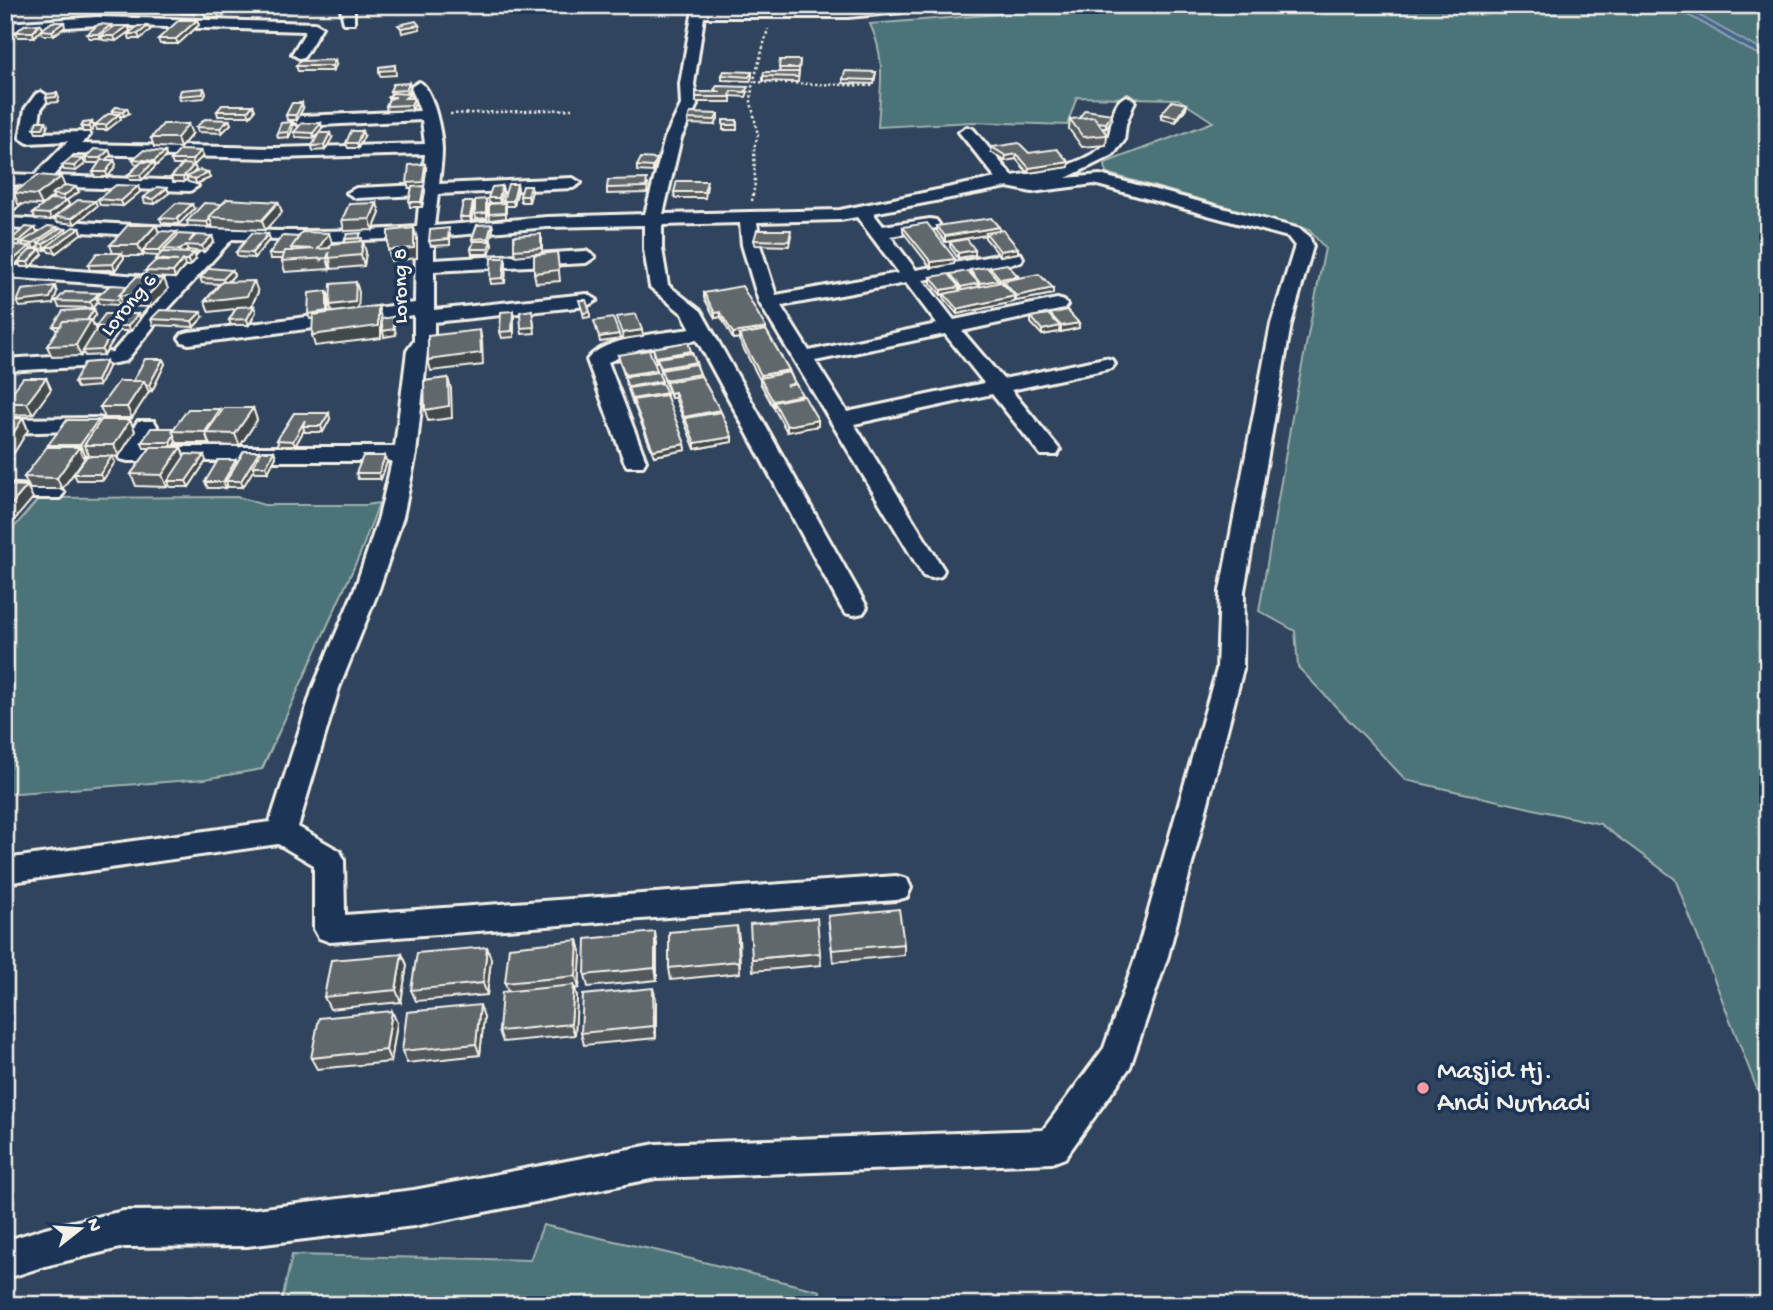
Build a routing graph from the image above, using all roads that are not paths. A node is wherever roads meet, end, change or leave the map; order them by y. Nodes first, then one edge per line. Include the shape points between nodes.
1 (292, 5) edge
2 (348, 5) edge
3 (276, 6) edge
4 (168, 9) dead end
5 (699, 9) edge
6 (897, 9) dead end
7 (349, 20) dead end
8 (146, 23) junction
9 (275, 24) junction
10 (5, 27) edge
11 (299, 54) dead end
12 (419, 86) dead end
13 (41, 97) dead end
14 (1127, 101) dead end
15 (429, 115) junction
16 (301, 121) edge
17 (967, 132) dead end
18 (71, 149) junction
19 (434, 149) junction
20 (5, 179) edge
21 (40, 180) junction
22 (1008, 182) junction
23 (573, 183) dead end
24 (190, 186) edge
25 (430, 189) junction
26 (356, 193) dead end
27 (5, 208) edge
28 (863, 212) junction
29 (748, 218) junction
30 (653, 219) junction
31 (5, 223) edge
32 (930, 224) edge
33 (425, 231) junction
34 (878, 232) junction
35 (227, 234) junction
36 (586, 257) dead end
37 (1014, 258) edge
38 (425, 265) junction
39 (5, 271) edge
40 (910, 276) junction
41 (180, 283) junction
42 (587, 300) edge
43 (769, 302) junction
44 (1057, 305) dead end
45 (424, 322) junction
46 (949, 327) junction
47 (704, 333) junction
48 (189, 338) dead end
49 (802, 358) junction
50 (1105, 364) dead end
51 (5, 365) edge
52 (997, 387) junction
53 (840, 419) junction
54 (5, 426) edge
55 (1049, 450) dead end
56 (405, 453) junction
57 (635, 461) dead end
58 (5, 491) edge
59 (52, 493) edge
60 (932, 570) dead end
61 (854, 607) dead end
62 (282, 832) junction
63 (5, 871) edge
64 (896, 888) dead end
65 (5, 1260) edge

1 - 3 street
2 - 7 street
3 - 9 street
4 - 8 street
5 - 6 street via 771,14
5 - 30 street via 687,84 689,105 673,138
8 - 9 street
8 - 10 street via 54,22
9 - 11 street via 315,26
12 - 15 street
13 - 18 street via 27,136 82,135
14 - 22 street via 1116,141 1107,152 1060,174
15 - 16 street
15 - 19 street
17 - 22 street
18 - 19 street via 262,153
18 - 21 street
19 - 25 street
20 - 21 street
21 - 24 street
21 - 27 street
22 - 28 street
22 - 65 street via 1032,187 1094,179 1294,233 1304,246 1281,324 1232,590 1230,669 1152,956 1118,1056 1052,1146 656,1161 414,1208 247,1228 124,1229
23 - 25 street
25 - 26 street
25 - 33 street
28 - 29 street
28 - 34 street
29 - 30 street
29 - 43 street via 751,245
30 - 33 street
30 - 47 street via 659,287 691,311
31 - 35 street
32 - 34 street
33 - 35 street via 333,236
33 - 38 street, Lorong 8
34 - 40 street
35 - 41 street, Lorong 6
36 - 38 street
37 - 40 street
38 - 45 street, Lorong 8
39 - 41 street
40 - 43 street
40 - 46 street
41 - 51 street, Lorong 6 via 119,356
42 - 45 street
43 - 49 street
44 - 46 street
45 - 48 street
45 - 56 street
46 - 49 street
46 - 52 street
47 - 57 street via 623,348 597,360
47 - 61 street
49 - 53 street
50 - 52 street
52 - 53 street
52 - 55 street
53 - 60 street
54 - 56 street via 146,426 128,454
56 - 62 street via 391,517 326,688
58 - 59 street
62 - 63 street
62 - 64 street via 329,859 330,929

